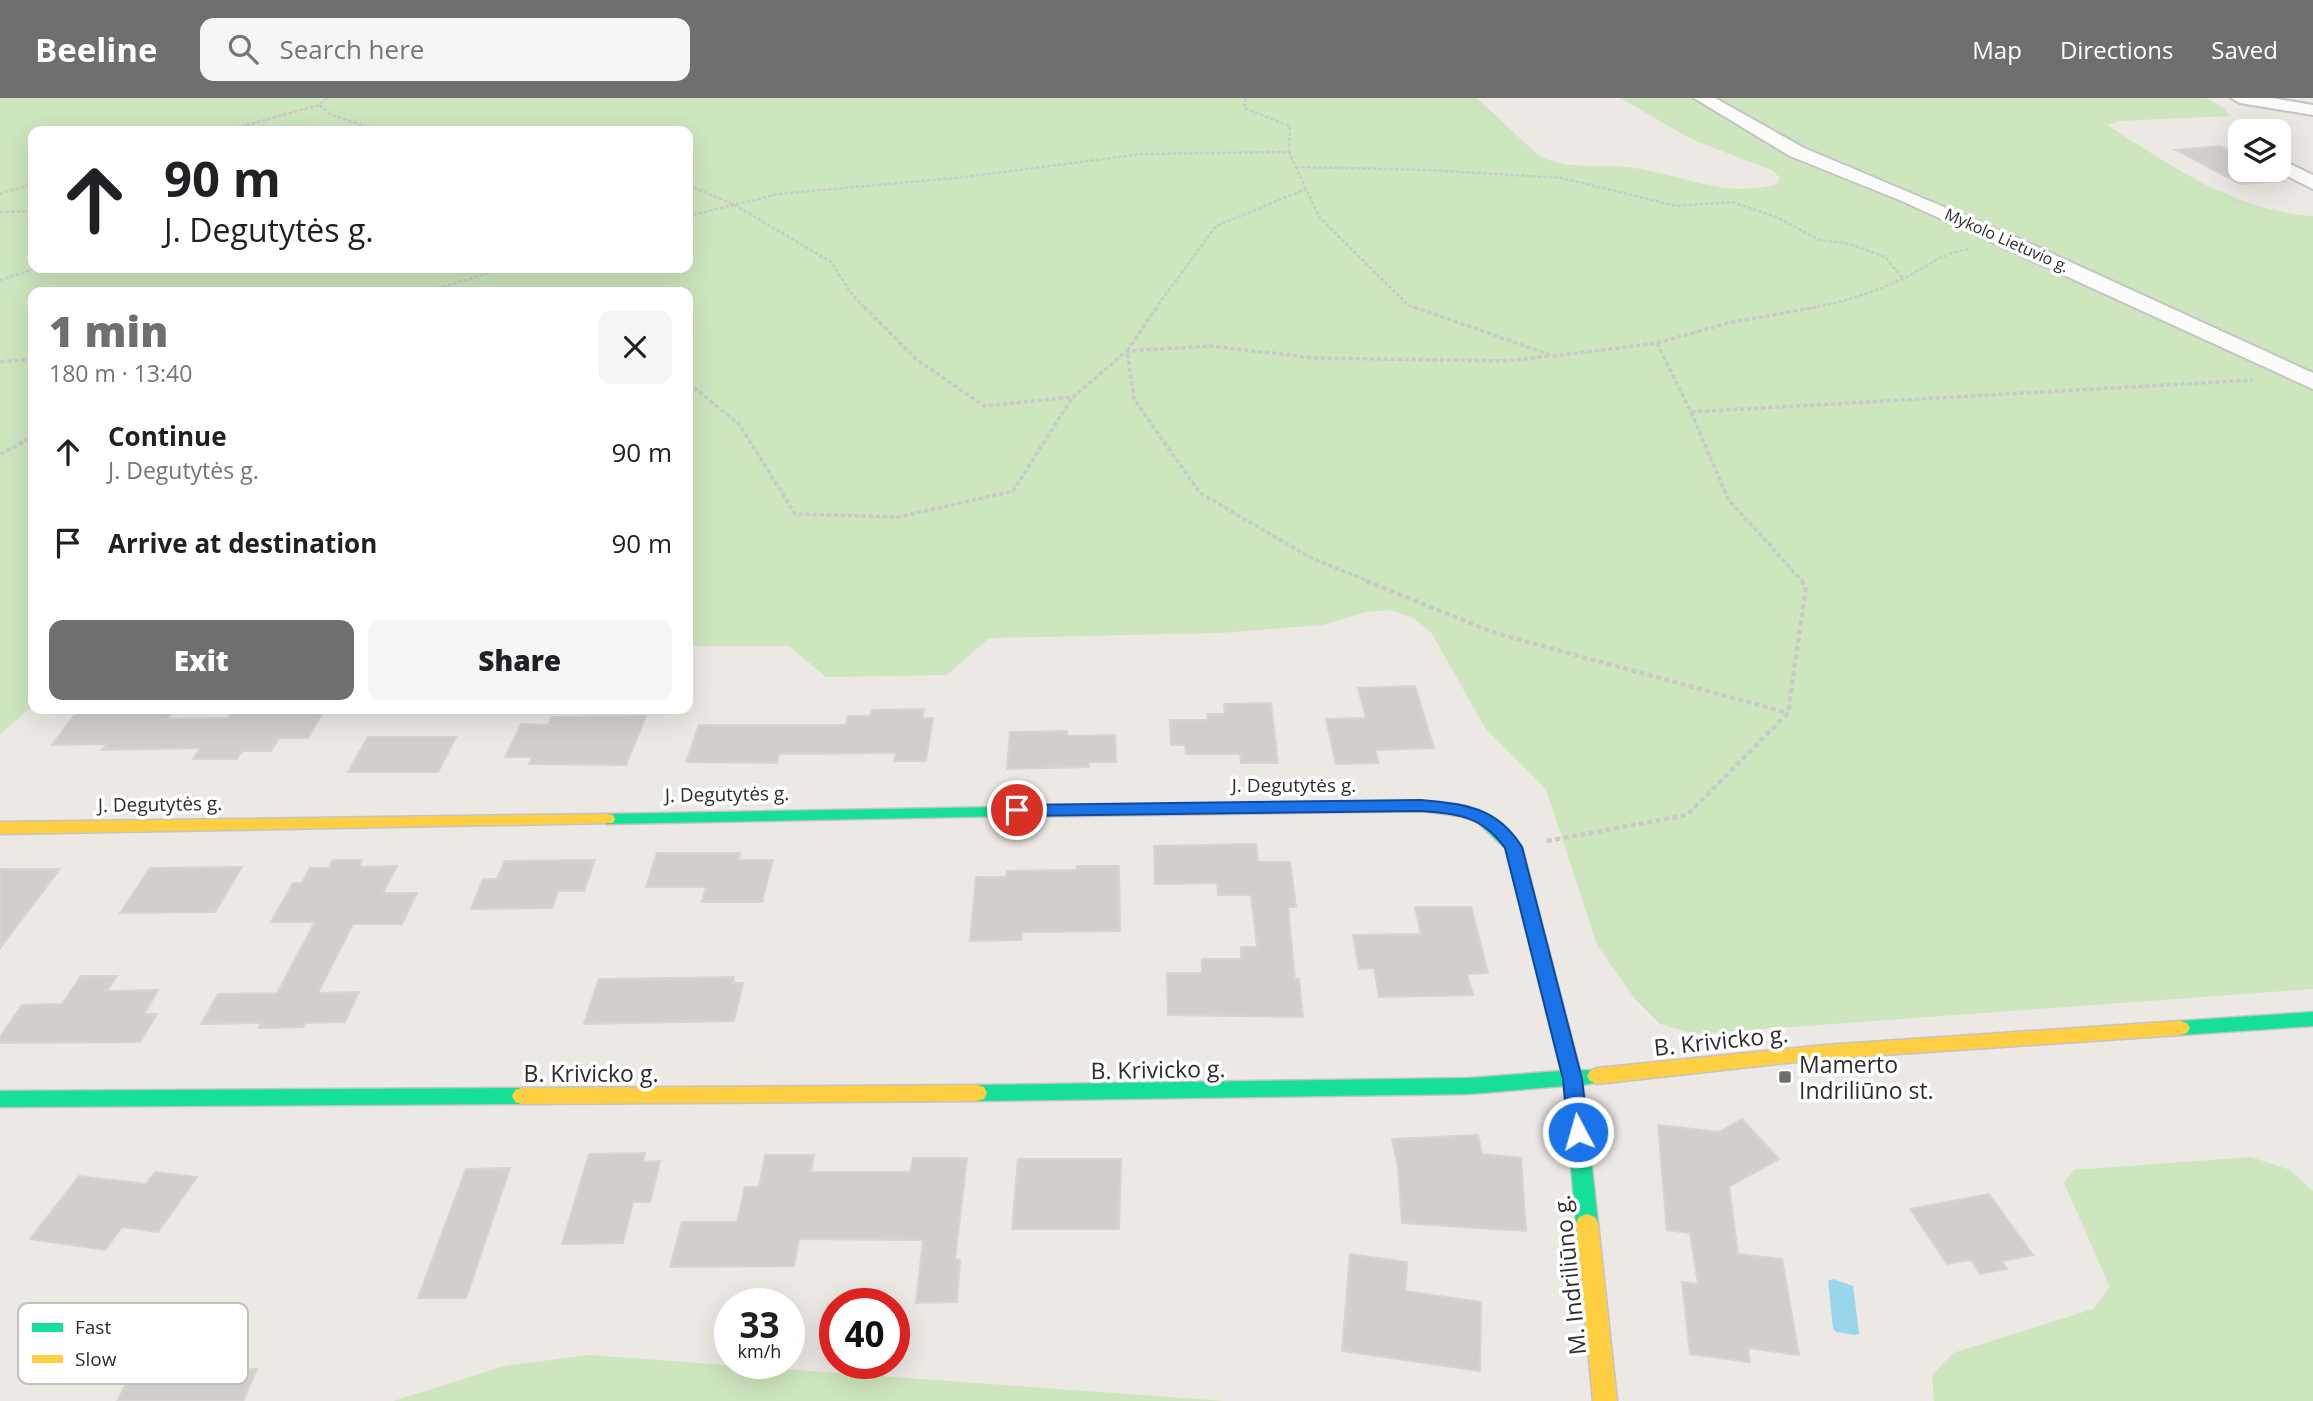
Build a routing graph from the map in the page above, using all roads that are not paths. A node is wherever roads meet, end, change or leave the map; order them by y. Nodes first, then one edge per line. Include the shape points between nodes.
1 (1703, 98) edge
2 (2241, 98) edge
3 (2313, 110) edge
4 (2291, 154) edge
5 (2301, 154) dead end
6 (2291, 171) edge
7 (2313, 183) edge
8 (2308, 379) edge
9 (1454, 808) joint
10 (0, 828) edge
11 (2313, 1019) edge
12 (1573, 1079) junction
13 (0, 1099) edge
14 (1605, 1401) edge

1 - 8 street, Mykolo Lietuvio g. via 1797,152 2015,244
2 - 3 street
4 - 5 street
6 - 7 street
9 - 10 street, J. Degutytės g. via 1182,807
9 - 12 street, M. Indriliūno g. via 1481,816 1499,828 1514,847
11 - 12 street, B. Krivicko g. via 1824,1052
12 - 13 street, B. Krivicko g. via 1195,1092
12 - 14 street, M. Indriliūno g.

